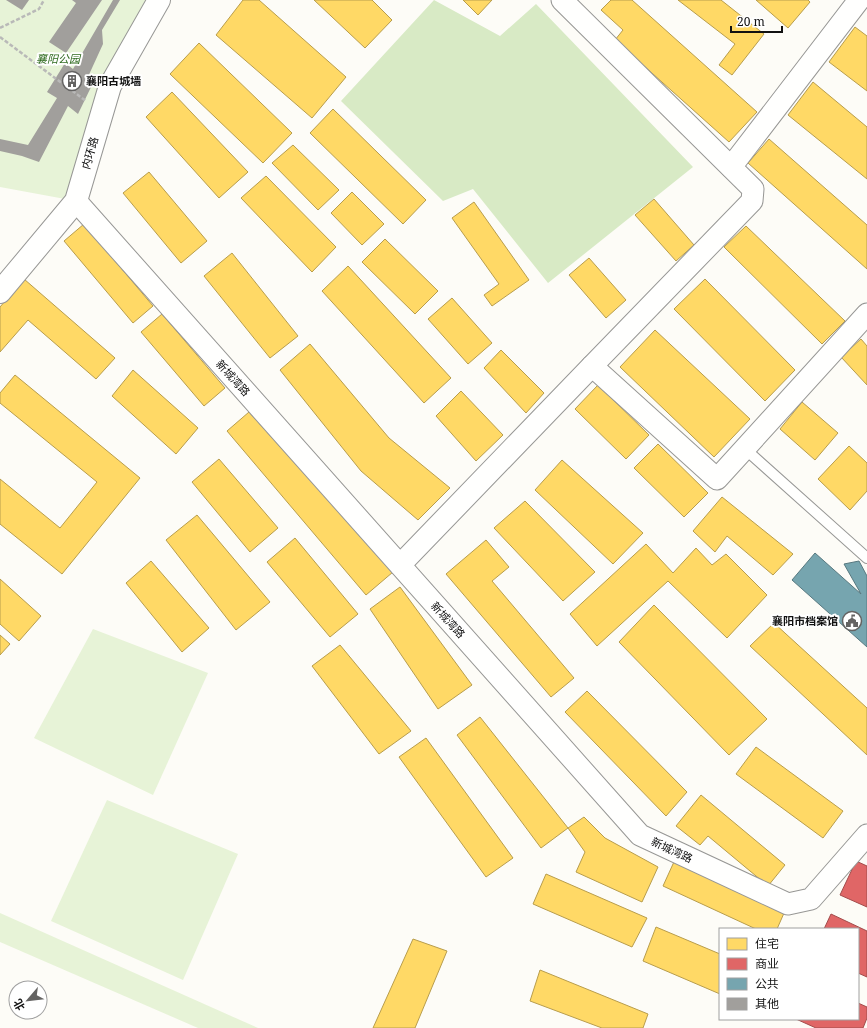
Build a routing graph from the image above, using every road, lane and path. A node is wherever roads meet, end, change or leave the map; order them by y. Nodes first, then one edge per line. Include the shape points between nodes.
1 (44, 0) edge
2 (159, 0) edge
3 (562, 0) edge
4 (859, 0) edge
5 (0, 28) edge
6 (0, 37) edge
7 (102, 112) junction
8 (731, 167) junction
9 (76, 201) junction
10 (0, 292) edge
11 (867, 314) edge
12 (592, 366) junction
13 (744, 448) junction
14 (867, 558) edge
15 (400, 565) junction
16 (867, 835) edge

1 - 5 path via 39,9
2 - 7 street, 内环路 via 110,86
3 - 8 street
4 - 8 street
6 - 7 path
7 - 9 street, 内环路
8 - 12 street via 753,189 752,201
9 - 10 street, 内环路
9 - 15 street, 新城湾路
11 - 13 street
12 - 13 street via 717,479
12 - 15 street
13 - 14 lane
15 - 16 street, 新城湾路 via 640,835 788,904 811,899

